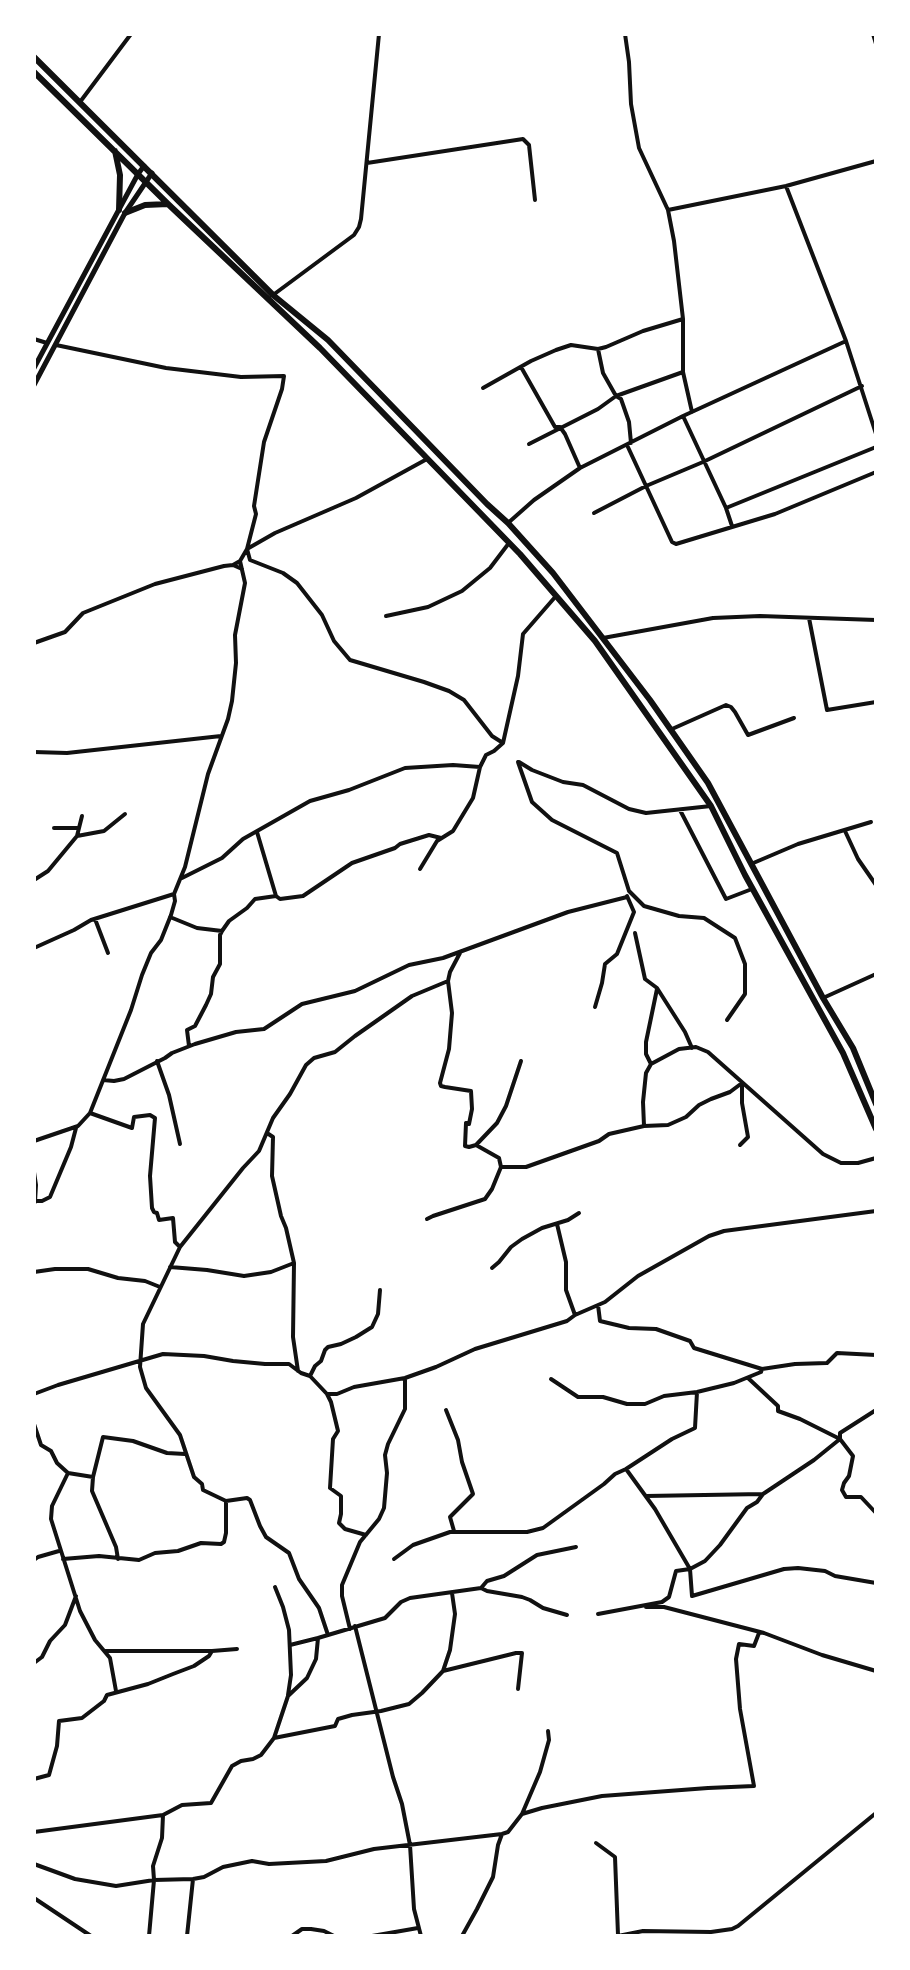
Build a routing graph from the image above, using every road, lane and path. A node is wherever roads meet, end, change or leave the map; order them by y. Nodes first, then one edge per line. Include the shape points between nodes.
1 (131, 34) edge
2 (379, 34) edge
3 (625, 34) edge
4 (873, 34) edge
5 (876, 44) edge
6 (34, 57) edge
7 (35, 73) edge
8 (80, 102) junction
9 (115, 151) junction
10 (876, 161) edge
11 (366, 163) junction
12 (144, 166) junction
13 (138, 174) junction
14 (152, 174) junction
15 (145, 182) junction
16 (786, 186) junction
17 (535, 200) dead end
18 (168, 204) junction
19 (668, 210) junction
20 (122, 212) junction
21 (273, 296) junction
22 (683, 319) junction
23 (34, 339) edge
24 (846, 341) junction
25 (48, 344) junction
26 (56, 345) junction
27 (598, 349) junction
28 (34, 368) edge
29 (521, 368) junction
30 (683, 372) junction
31 (34, 385) edge
32 (862, 386) junction
33 (483, 388) dead end
34 (616, 396) junction
35 (692, 412) junction
36 (682, 416) junction
37 (560, 427) junction
38 (876, 434) edge
39 (529, 444) dead end
40 (629, 444) junction
41 (876, 447) edge
42 (427, 458) junction
43 (703, 462) junction
44 (580, 468) junction
45 (876, 472) edge
46 (646, 486) junction
47 (726, 508) junction
48 (594, 513) dead end
49 (508, 523) junction
50 (732, 526) junction
51 (510, 543) junction
52 (248, 549) junction
53 (240, 561) junction
54 (233, 565) junction
55 (242, 569) junction
56 (556, 596) junction
57 (386, 615) dead end
58 (809, 618) junction
59 (876, 620) edge
60 (603, 638) junction
61 (34, 643) edge
62 (876, 702) edge
63 (794, 718) dead end
64 (672, 729) junction
65 (221, 736) junction
66 (503, 743) junction
67 (34, 752) edge
68 (480, 767) junction
69 (711, 807) junction
70 (680, 810) junction
71 (125, 814) dead end
72 (82, 816) dead end
73 (871, 822) dead end
74 (54, 828) dead end
75 (79, 828) junction
76 (845, 831) junction
77 (257, 832) junction
78 (77, 836) junction
79 (442, 838) junction
80 (751, 864) junction
81 (420, 868) dead end
82 (182, 878) junction
83 (34, 880) edge
84 (876, 885) edge
85 (753, 889) junction
86 (629, 891) junction
87 (174, 894) junction
88 (276, 896) junction
89 (627, 897) junction
90 (170, 917) junction
91 (95, 919) junction
92 (222, 931) junction
93 (635, 933) dead end
94 (34, 948) edge
95 (460, 952) junction
96 (108, 953) dead end
97 (876, 974) edge
98 (448, 981) junction
99 (657, 988) junction
100 (823, 998) junction
101 (595, 1007) dead end
102 (727, 1020) dead end
103 (189, 1047) junction
104 (692, 1048) junction
105 (157, 1061) junction
106 (521, 1061) dead end
107 (651, 1064) junction
108 (104, 1080) junction
109 (742, 1083) junction
110 (876, 1104) edge
111 (90, 1113) junction
112 (644, 1126) junction
113 (76, 1127) junction
114 (876, 1129) edge
115 (267, 1133) junction
116 (34, 1141) edge
117 (180, 1144) dead end
118 (476, 1145) junction
119 (740, 1145) dead end
120 (876, 1158) edge
121 (501, 1167) junction
122 (34, 1172) edge
123 (35, 1202) edge
124 (876, 1211) edge
125 (579, 1213) dead end
126 (427, 1220) dead end
127 (557, 1224) junction
128 (180, 1247) junction
129 (294, 1263) junction
130 (170, 1267) junction
131 (492, 1268) dead end
132 (34, 1272) edge
133 (160, 1287) junction
134 (380, 1290) dead end
135 (598, 1305) junction
136 (575, 1315) junction
137 (876, 1355) edge
138 (141, 1360) junction
139 (762, 1369) junction
140 (298, 1371) junction
141 (310, 1376) junction
142 (405, 1378) junction
143 (748, 1378) junction
144 (551, 1379) dead end
145 (698, 1392) junction
146 (34, 1394) edge
147 (327, 1394) junction
148 (446, 1410) dead end
149 (876, 1410) edge
150 (34, 1424) edge
151 (840, 1439) junction
152 (185, 1454) junction
153 (626, 1469) junction
154 (68, 1473) junction
155 (93, 1477) junction
156 (763, 1494) junction
157 (645, 1496) junction
158 (226, 1501) junction
159 (876, 1513) edge
160 (454, 1531) junction
161 (366, 1535) junction
162 (576, 1547) dead end
163 (59, 1551) junction
164 (63, 1559) junction
165 (118, 1559) junction
166 (394, 1559) dead end
167 (34, 1560) edge
168 (690, 1569) junction
169 (876, 1583) edge
170 (275, 1587) dead end
171 (482, 1588) junction
172 (452, 1592) junction
173 (76, 1596) junction
174 (639, 1606) junction
175 (598, 1614) dead end
176 (567, 1615) dead end
177 (353, 1627) junction
178 (759, 1633) junction
179 (328, 1635) junction
180 (318, 1638) junction
181 (290, 1645) junction
182 (237, 1649) dead end
183 (104, 1651) junction
184 (212, 1651) junction
185 (34, 1664) edge
186 (443, 1671) junction
187 (876, 1671) edge
188 (518, 1689) dead end
189 (116, 1691) junction
190 (288, 1696) junction
191 (376, 1711) junction
192 (548, 1731) dead end
193 (274, 1738) junction
194 (34, 1779) edge
195 (876, 1813) edge
196 (522, 1814) junction
197 (163, 1815) junction
198 (34, 1832) edge
199 (502, 1834) junction
200 (596, 1843) dead end
201 (410, 1845) junction
202 (34, 1864) edge
203 (194, 1879) junction
204 (154, 1880) junction
205 (34, 1898) edge
206 (418, 1928) junction
207 (693, 1934) edge
208 (91, 1935) edge
209 (149, 1935) edge
210 (187, 1935) edge
211 (292, 1935) edge
212 (334, 1935) edge
213 (372, 1935) edge
214 (421, 1935) edge
215 (462, 1935) edge
216 (618, 1935) edge

1 - 8 street
2 - 11 street
3 - 19 street via 639,148
4 - 5 street
6 - 8 main road
7 - 9 main road
8 - 12 main road
9 - 13 main road
9 - 20 main road
10 - 16 street
11 - 17 street via 523,139 529,145
11 - 21 street via 362,219 354,235
12 - 13 main road
12 - 14 main road
13 - 15 main road
13 - 20 main road
14 - 15 main road
14 - 21 main road
15 - 18 main road
15 - 20 main road
16 - 19 street
16 - 24 street
18 - 20 main road
18 - 42 main road via 320,348
19 - 22 street
20 - 25 main road
20 - 26 main road
21 - 49 main road via 328,340
22 - 27 street
22 - 30 street
23 - 25 street
24 - 32 street
24 - 35 street
25 - 28 main road
26 - 31 main road
26 - 52 street via 166,368 241,378 284,376 264,442
27 - 29 street via 571,345
27 - 34 street via 603,373
29 - 33 street
29 - 37 street via 555,427
30 - 34 street
30 - 35 street
32 - 38 street
32 - 43 street
34 - 37 street
34 - 40 street via 621,399 629,422
35 - 36 street
36 - 40 street
36 - 43 street
37 - 39 street
37 - 44 street
40 - 44 street
40 - 46 street
41 - 47 street
42 - 51 main road
42 - 52 street via 356,498
43 - 46 street
43 - 47 street
44 - 49 street
45 - 50 street via 775,514
46 - 48 street
46 - 50 street via 676,544
47 - 50 street
49 - 60 main road
51 - 56 main road
51 - 57 street via 490,568 462,591 428,607
52 - 53 street
52 - 66 street via 250,560 297,583 350,660 449,691 464,700 492,736
53 - 54 street
53 - 55 street
54 - 55 street
54 - 61 street via 155,584 83,613 65,632
55 - 65 street via 245,583 235,635 232,701
56 - 66 street via 523,634
56 - 69 main road via 595,641
58 - 59 street
58 - 60 street via 713,618
58 - 62 street via 827,710
60 - 64 main road
63 - 64 street via 748,735 735,712 726,705
64 - 80 main road via 708,783
65 - 67 street via 67,753
65 - 82 street
66 - 68 street via 486,755
68 - 77 street via 405,768 310,801
68 - 79 street via 473,798 453,831
69 - 70 street
69 - 85 main road
70 - 85 street via 726,899
70 - 86 street via 646,813 629,809 584,785 563,782 518,762 532,802 552,820 617,853
71 - 78 street via 104,831
72 - 75 street
73 - 76 street
74 - 75 street
75 - 78 street
76 - 80 street via 798,844
76 - 84 street
77 - 82 street via 222,858
77 - 88 street
78 - 83 street via 48,871
79 - 81 street
79 - 88 street via 429,835 352,863 303,896
80 - 100 main road
82 - 87 street
85 - 114 main road via 843,1053
86 - 89 street
86 - 102 street via 644,906 704,918 735,938 745,964 746,994
87 - 90 street
87 - 91 street
88 - 92 street via 255,899
89 - 95 street via 568,912
89 - 101 street via 633,912 617,954 605,964
90 - 92 street via 197,928
90 - 108 street via 142,975
91 - 94 street
91 - 96 street
92 - 103 street via 220,964 213,977 212,994 195,1026 187,1030
93 - 99 street via 645,979
95 - 98 street
95 - 103 street via 409,965 355,991 302,1004 264,1029 236,1032
97 - 100 street
98 - 115 street via 412,996 335,1052 314,1058 299,1076
98 - 118 street via 452,1013 449,1049 440,1083 471,1091 465,1146
99 - 104 street
99 - 107 street via 646,1042
100 - 110 main road via 853,1048
103 - 105 street
104 - 107 street via 679,1049
104 - 109 street via 708,1052
105 - 108 street via 124,1079
105 - 117 street
106 - 118 street via 497,1123
107 - 112 street via 646,1073
108 - 111 street
109 - 112 street via 668,1125
109 - 119 street via 748,1137
109 - 120 street via 823,1154 841,1163
111 - 113 street
111 - 128 street via 132,1128 134,1117 155,1118 152,1208 159,1220 173,1218 175,1242
112 - 121 street via 609,1134 526,1167
113 - 116 street
113 - 123 street via 50,1197
115 - 128 street via 259,1151
115 - 129 street via 273,1137 272,1176
118 - 121 street via 499,1158
121 - 126 street via 485,1199
122 - 123 street
124 - 135 street via 709,1236 638,1276
125 - 127 street
127 - 131 street via 522,1239
127 - 136 street via 566,1262 566,1290
128 - 130 street
129 - 130 street via 272,1272 244,1276
129 - 140 street via 293,1337
130 - 133 street
132 - 133 street via 88,1269
133 - 138 street via 143,1324
134 - 141 street via 378,1314 372,1327 349,1341 328,1347
135 - 136 street
135 - 139 street via 600,1321 656,1329 690,1341 694,1348
136 - 142 street
137 - 139 street via 837,1353 827,1363
138 - 140 street via 184,1354 289,1364
138 - 146 street
138 - 152 street via 146,1388 180,1436
139 - 143 street
140 - 141 street
141 - 147 street
142 - 147 street
142 - 161 street via 405,1409 385,1455 384,1508
143 - 145 street
143 - 151 street via 778,1406 778,1411
144 - 145 street via 578,1397 603,1397 627,1404
145 - 153 street via 695,1428
147 - 161 street via 338,1431 333,1438 330,1488 341,1496 339,1523 345,1529
148 - 160 street via 473,1494 450,1517
149 - 151 street via 840,1433
150 - 154 street via 41,1445 51,1451
151 - 156 street
151 - 159 street via 853,1456 842,1490 846,1497 861,1497
152 - 155 street via 103,1437
152 - 158 street via 203,1490
153 - 157 street
153 - 160 street via 533,1532
154 - 155 street
154 - 163 street via 51,1514
155 - 165 street via 93,1493
156 - 157 street
156 - 168 street via 705,1561
157 - 168 street
158 - 165 street via 226,1533 221,1544 192,1545 139,1560
158 - 179 street via 249,1500 266,1537 289,1553 319,1608
160 - 166 street via 413,1545
161 - 177 street via 342,1585
162 - 171 street via 537,1555 504,1576 487,1581
163 - 164 street
163 - 167 street
164 - 165 street
164 - 173 street
168 - 169 street via 692,1596 798,1568
168 - 174 street via 676,1571 669,1597
170 - 181 street
171 - 172 street
171 - 176 street via 522,1597
172 - 177 street via 410,1598 385,1618
172 - 186 street via 455,1614
173 - 183 street via 80,1611
173 - 185 street via 65,1625
174 - 175 street
174 - 178 street via 664,1607
177 - 179 street
177 - 191 street
178 - 187 street
178 - 196 street via 754,1646 739,1644 736,1659 740,1709 754,1786 602,1796
179 - 180 street
180 - 181 street
180 - 190 street via 316,1659 307,1678
181 - 190 street
182 - 184 street
183 - 184 street
183 - 189 street via 110,1659
184 - 189 street via 194,1666 148,1684
186 - 188 street via 522,1653
186 - 191 street via 409,1704
189 - 194 street via 82,1718 59,1720 49,1775
190 - 193 street
191 - 193 street via 338,1719 335,1726
191 - 201 street
192 - 196 street via 540,1772
193 - 197 street via 261,1755 232,1766 212,1803 182,1805
195 - 207 street via 738,1926
196 - 199 street
197 - 198 street
197 - 204 street
199 - 201 street
199 - 215 street via 493,1877
200 - 216 street via 615,1857
201 - 203 street via 326,1861 252,1862 224,1867
201 - 206 street
202 - 204 street via 109,1886
203 - 204 street
203 - 210 street
204 - 209 street
205 - 208 street
206 - 213 street
206 - 214 street
207 - 216 street via 643,1931
211 - 212 street via 311,1929

